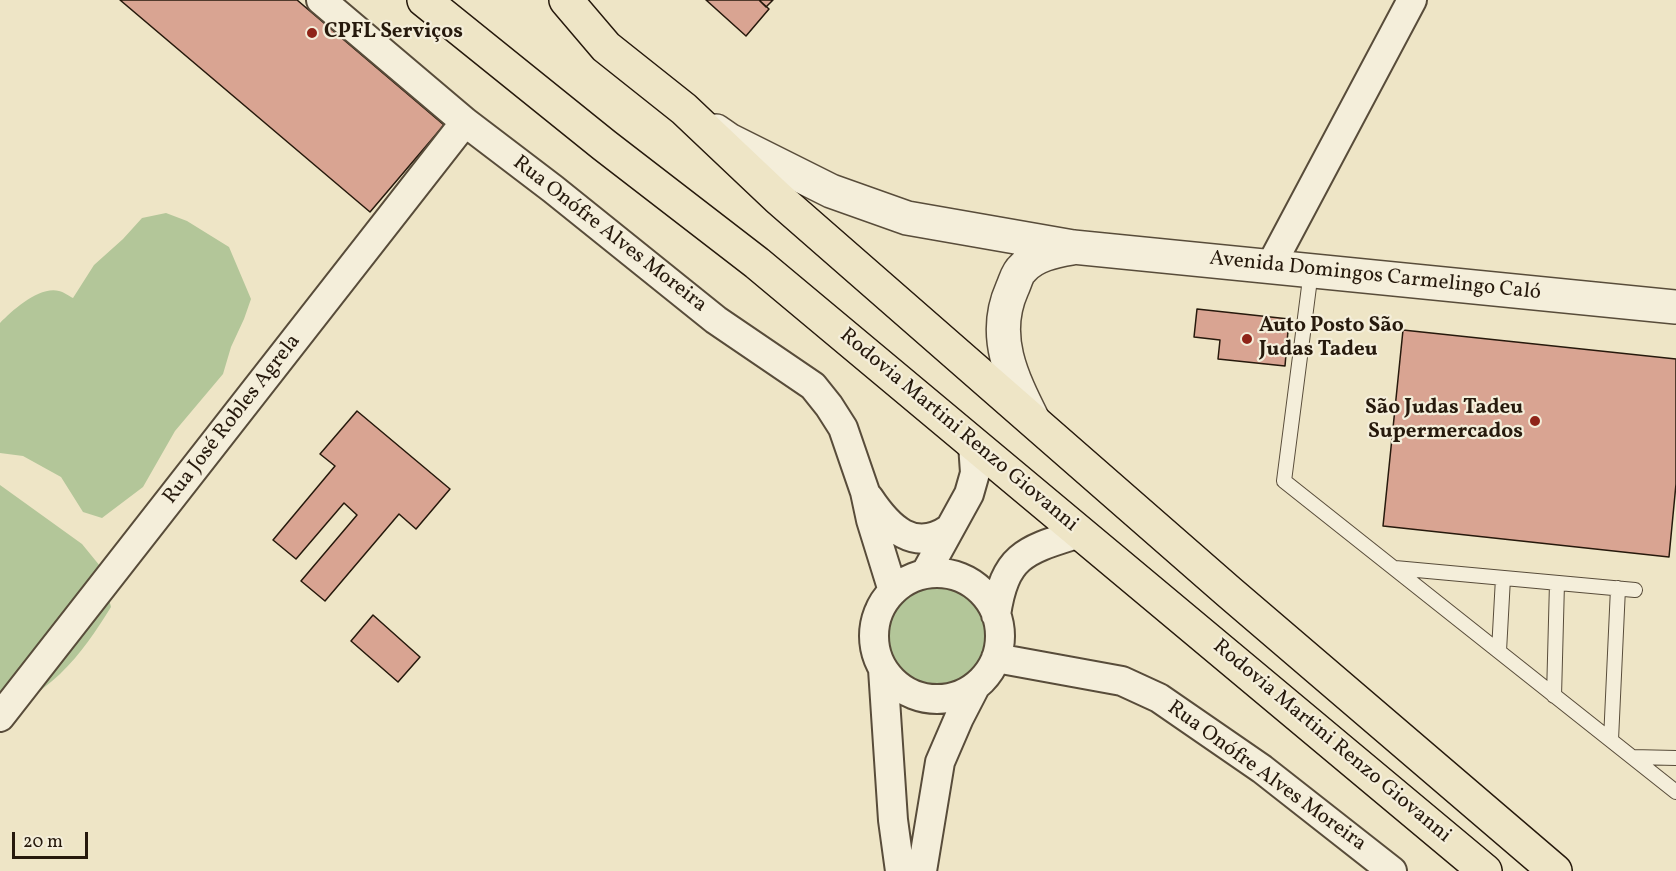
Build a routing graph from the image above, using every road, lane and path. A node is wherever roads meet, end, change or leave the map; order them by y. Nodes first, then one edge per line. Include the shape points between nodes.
1 (321, 0) edge
2 (424, 0) edge
3 (566, 0) edge
4 (1412, 0) edge
5 (684, 110) junction
6 (465, 122) junction
7 (1073, 247) junction
8 (1270, 267) junction
9 (1311, 271) junction
10 (1676, 307) edge
11 (1033, 420) junction
12 (973, 444) junction
13 (865, 492) junction
14 (949, 529) junction
15 (1080, 533) junction
16 (1394, 568) junction
17 (925, 574) junction
18 (1503, 578) junction
19 (1557, 583) junction
20 (1618, 588) junction
21 (1635, 590) dead end
22 (882, 592) junction
23 (996, 615) junction
24 (1499, 651) junction
25 (996, 658) junction
26 (875, 661) junction
27 (975, 687) junction
28 (1554, 696) junction
29 (0, 717) edge
30 (1611, 740) junction
31 (1632, 757) junction
32 (1676, 758) edge
33 (1676, 792) edge
34 (900, 871) edge
35 (922, 871) edge
36 (1392, 871) edge
37 (1485, 871) edge
38 (1555, 871) edge

1 - 6 street, Rua Onófre Alves Moreira
2 - 12 main road, Rodovia Martini Renzo Giovanni via 757,263
3 - 5 main road via 606,47
4 - 8 street
5 - 7 street, Avenida Domingos Carmelingo Caló via 729,140 831,191 864,203 907,218
5 - 11 main road via 778,198
6 - 13 street, Rua Onófre Alves Moreira via 716,320 813,386 843,428
6 - 29 street, Rua José Robles Agrela
7 - 8 street, Avenida Domingos Carmelingo Caló
7 - 11 street, Avenida Domingos Carmelingo Caló via 1046,253 1021,269 1008,298 1002,334 1013,379
8 - 9 street, Avenida Domingos Carmelingo Caló
9 - 10 street, Avenida Domingos Carmelingo Caló
9 - 16 lane via 1284,481
11 - 38 main road
12 - 14 street via 974,481
12 - 15 main road, Rodovia Martini Renzo Giovanni
13 - 14 street via 885,520 911,538 932,537
13 - 22 street
14 - 17 street
15 - 23 street via 1040,546 1019,560 1000,589
15 - 37 main road, Rodovia Martini Renzo Giovanni
16 - 18 lane
16 - 24 lane
17 - 22 street
17 - 23 street via 960,578 987,599
18 - 19 lane
18 - 24 lane
19 - 20 lane
19 - 28 lane
20 - 21 lane
20 - 30 lane
22 - 26 street via 873,637
22 - 26 path via 863,643
23 - 25 street
24 - 28 lane
25 - 27 street
25 - 36 street, Rua Onófre Alves Moreira via 1122,681 1159,699 1262,769
26 - 27 street via 897,686 915,696 936,700 957,697
26 - 34 street
27 - 35 street via 940,762
28 - 30 lane
30 - 31 lane
31 - 32 lane
31 - 33 lane

